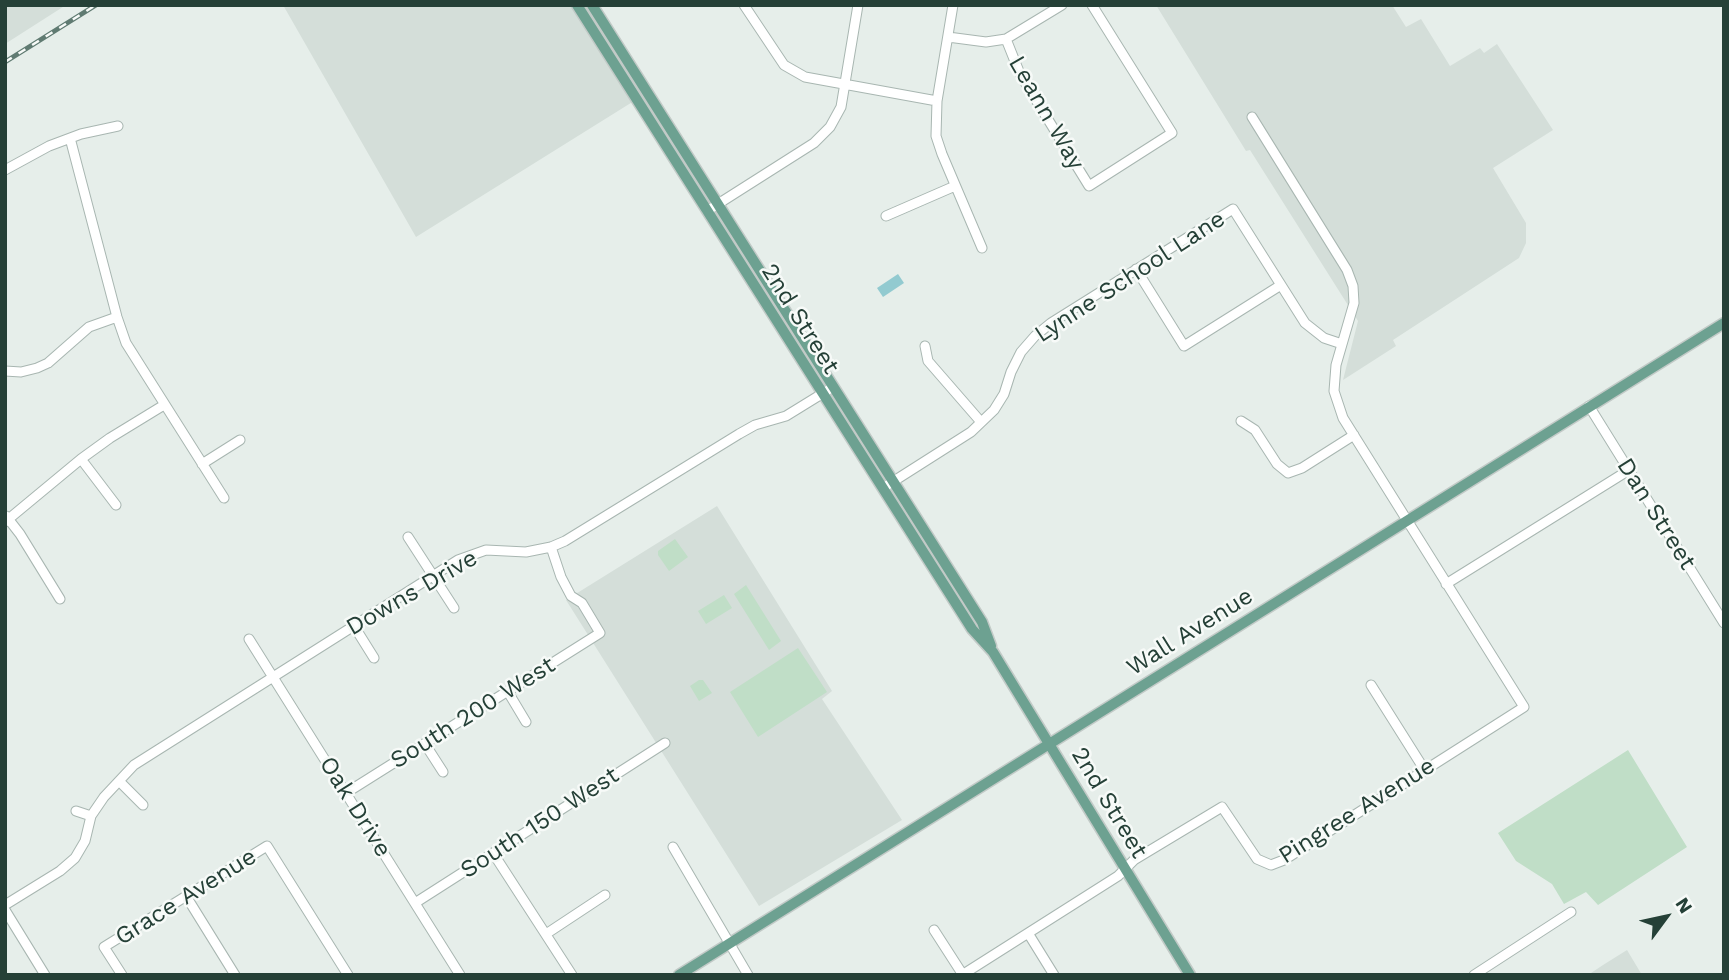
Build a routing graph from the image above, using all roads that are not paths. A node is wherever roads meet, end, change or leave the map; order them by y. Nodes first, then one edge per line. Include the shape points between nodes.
1 (577, 5) edge
2 (592, 5) edge
3 (744, 5) edge
4 (858, 5) edge
5 (953, 5) edge
6 (1062, 5) edge
7 (1092, 5) edge
8 (948, 37) junction
9 (1006, 38) junction
10 (845, 85) junction
11 (937, 101) junction
12 (1252, 117) dead end
13 (118, 126) dead end
14 (70, 138) junction
15 (5, 170) edge
16 (955, 186) junction
17 (718, 204) junction
18 (707, 211) junction
19 (886, 216) dead end
20 (982, 248) dead end
21 (1136, 269) junction
22 (1281, 285) junction
23 (117, 317) junction
24 (1724, 323) edge
25 (1342, 344) junction
26 (925, 346) dead end
27 (5, 371) edge
28 (834, 387) junction
29 (823, 394) junction
30 (164, 405) junction
31 (1589, 406) junction
32 (1241, 421) dead end
33 (981, 422) junction
34 (1354, 435) junction
35 (240, 440) dead end
36 (81, 459) junction
37 (202, 464) junction
38 (1629, 470) junction
39 (893, 481) junction
40 (883, 488) junction
41 (224, 498) dead end
42 (116, 505) dead end
43 (6, 519) edge
44 (1407, 521) junction
45 (408, 537) dead end
46 (551, 547) junction
47 (433, 576) junction
48 (1446, 584) junction
49 (60, 599) dead end
50 (454, 608) dead end
51 (1724, 623) edge
52 (354, 626) junction
53 (249, 639) dead end
54 (993, 652) junction
55 (374, 659) dead end
56 (273, 677) junction
57 (1371, 685) dead end
58 (508, 692) junction
59 (527, 722) dead end
60 (666, 743) dead end
61 (425, 744) junction
62 (1050, 745) junction
63 (1424, 769) junction
64 (443, 772) dead end
65 (119, 781) junction
66 (346, 793) junction
67 (143, 805) dead end
68 (76, 811) dead end
69 (91, 816) junction
70 (673, 847) dead end
71 (493, 853) junction
72 (1125, 869) junction
73 (605, 895) dead end
74 (186, 896) junction
75 (415, 903) junction
76 (5, 907) edge
77 (1571, 912) dead end
78 (934, 930) dead end
79 (1028, 933) junction
80 (546, 934) junction
81 (728, 944) junction
82 (45, 975) edge
83 (122, 975) edge
84 (235, 975) edge
85 (348, 975) edge
86 (460, 975) edge
87 (572, 975) edge
88 (679, 975) edge
89 (748, 975) edge
90 (962, 975) edge
91 (1054, 975) edge
92 (1190, 975) edge
93 (1474, 975) edge

1 - 18 main road, 2nd Street
2 - 17 main road, 2nd Street
3 - 10 street via 784,65 804,77
4 - 10 street
5 - 8 street
6 - 9 street
7 - 9 street, Leann Way via 1172,132 1089,187 1020,74
8 - 9 street
8 - 11 street
10 - 11 street
10 - 17 street via 841,107 814,143
11 - 16 street via 936,136
12 - 25 street via 1347,270 1354,303
13 - 14 street
14 - 15 street
14 - 23 street
16 - 19 street
16 - 20 street
17 - 18 street
17 - 28 main road, 2nd Street
18 - 29 main road, 2nd Street
21 - 22 street, Lynne School Lane via 1233,209
21 - 22 street via 1184,346
21 - 33 street, Lynne School Lane via 1035,336 1016,362 994,410
22 - 25 street via 1305,323 1324,338
23 - 27 street via 89,327 37,369
23 - 30 street via 126,342
24 - 31 main road, Wall Avenue
25 - 34 street via 1334,391
26 - 33 street via 928,361
28 - 29 street, Downs Drive
28 - 39 main road, 2nd Street
29 - 40 main road, 2nd Street
29 - 46 street, Downs Drive via 786,416 739,433
30 - 36 street
30 - 37 street
31 - 38 street, Dan Street
31 - 44 main road, Wall Avenue
32 - 34 street via 1255,430 1288,473
33 - 39 street, Lynne School Lane
34 - 44 street
35 - 37 street
36 - 42 street
36 - 43 street
37 - 41 street
38 - 48 street
38 - 51 street, Dan Street
39 - 40 street, Lynne School Lane
39 - 54 main road, 2nd Street via 982,622
40 - 54 main road, 2nd Street via 972,629
43 - 49 street
44 - 48 street
44 - 62 main road, Wall Avenue
45 - 47 street
46 - 47 street, Downs Drive via 526,552 486,550
46 - 58 street, South 200 West via 571,596 582,603 600,633
47 - 50 street
47 - 52 street, Downs Drive
48 - 63 street, Pingree Avenue via 1524,707
52 - 55 street
52 - 56 street, Downs Drive
53 - 56 street, Oak Drive
54 - 62 main road, 2nd Street
56 - 65 street, Downs Drive via 134,765
56 - 66 street, Oak Drive
57 - 63 street
58 - 59 street
58 - 61 street, South 200 West
60 - 71 street, South 150 West
61 - 64 street
61 - 66 street, South 200 West
62 - 72 main road, 2nd Street
62 - 81 main road, Wall Avenue
63 - 72 street, Pingree Avenue via 1271,865 1257,859 1223,807
65 - 67 street
65 - 69 street, Downs Drive
66 - 75 street, Oak Drive
68 - 69 street
69 - 76 street, Downs Drive via 75,858
70 - 81 street
71 - 75 street, South 150 West
71 - 80 street
72 - 79 street, Pingree Avenue
72 - 92 main road, 2nd Street
73 - 80 street
74 - 83 street, Grace Avenue via 104,947
74 - 84 street
74 - 85 street, Grace Avenue via 267,846
75 - 86 street, Oak Drive
76 - 82 street
77 - 93 street
78 - 90 street
79 - 90 street, Pingree Avenue
79 - 91 street
80 - 87 street
81 - 88 main road, Wall Avenue
81 - 89 street

